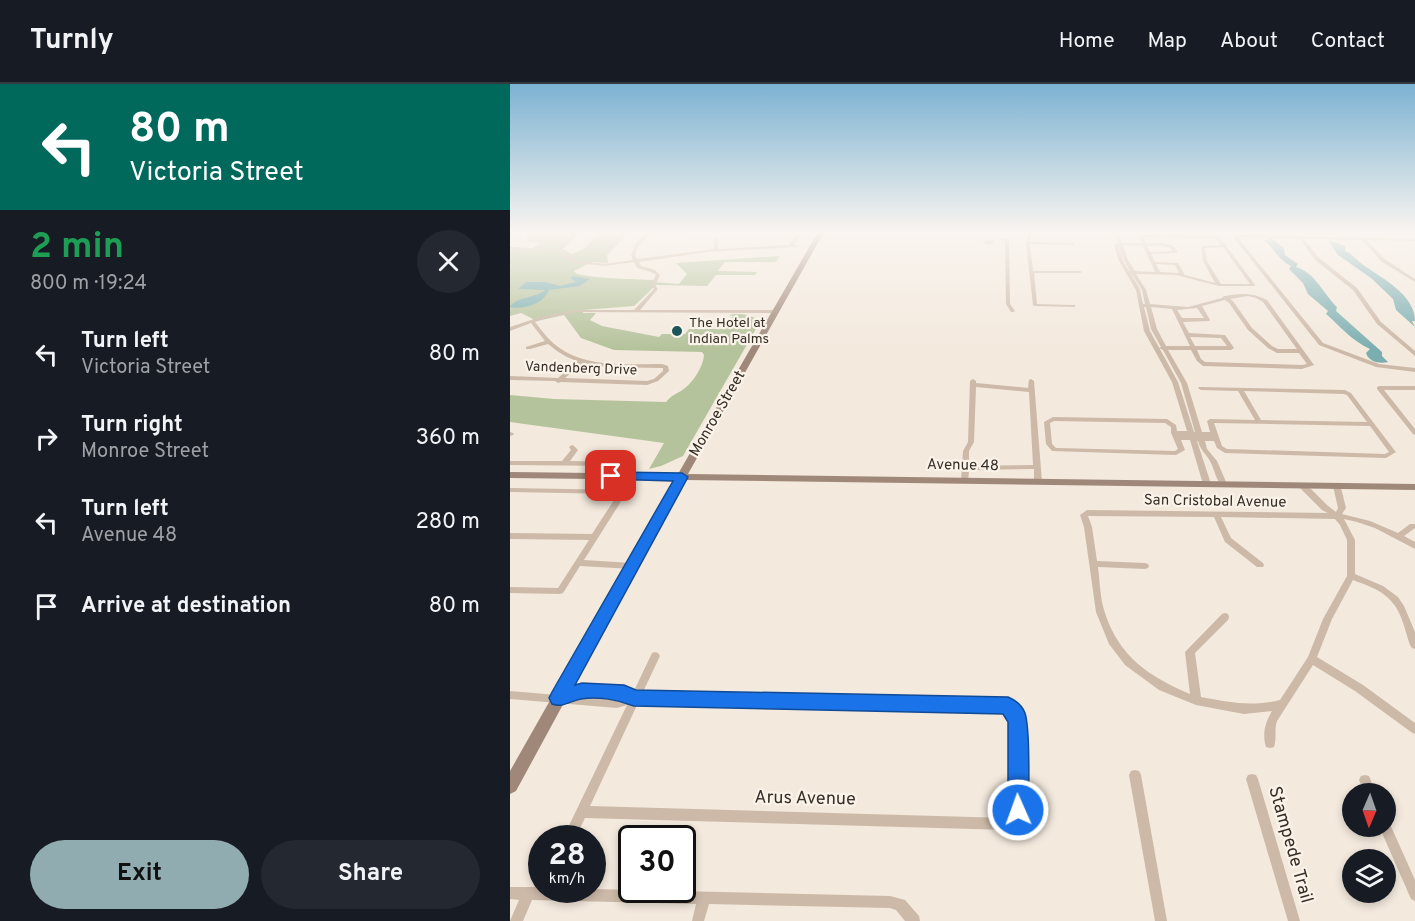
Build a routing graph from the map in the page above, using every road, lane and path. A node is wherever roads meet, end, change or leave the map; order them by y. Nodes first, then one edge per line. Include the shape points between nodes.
1 (653, 271) edge
2 (799, 271) edge
3 (1007, 271) edge
4 (1180, 271) edge
5 (1211, 271) edge
6 (1242, 271) edge
7 (1263, 271) edge
8 (1333, 271) edge
9 (1400, 271) edge
10 (1032, 272) joint
11 (1080, 272) dead end
12 (1131, 273) junction
13 (1158, 273) joint
14 (1183, 276) junction
15 (1415, 281) edge
16 (1219, 285) junction
17 (1224, 297) junction
18 (1074, 306) dead end
19 (1199, 306) junction
20 (1141, 307) junction
21 (1148, 307) junction
22 (1174, 308) junction
23 (638, 309) junction
24 (777, 311) junction
25 (1013, 311) dead end
26 (1180, 320) junction
27 (532, 321) junction
28 (510, 329) edge
29 (1187, 335) junction
30 (547, 342) junction
31 (528, 348) dead end
32 (1162, 349) junction
33 (1194, 349) junction
34 (1302, 351) junction
35 (1415, 354) edge
36 (581, 361) junction
37 (1415, 370) edge
38 (510, 378) edge
39 (558, 381) junction
40 (1031, 381) dead end
41 (1415, 387) edge
42 (1202, 388) dead end
43 (1240, 388) junction
44 (1032, 390) junction
45 (1403, 419) junction
46 (1415, 419) edge
47 (1259, 422) junction
48 (1371, 424) junction
49 (1415, 433) edge
50 (1175, 436) junction
51 (1195, 436) junction
52 (1216, 436) junction
53 (572, 447) dead end
54 (1195, 449) junction
55 (1204, 449) junction
56 (626, 461) dead end
57 (510, 463) edge
58 (564, 464) junction
59 (965, 466) junction
60 (1036, 467) junction
61 (510, 475) edge
62 (682, 477) junction
63 (965, 481) junction
64 (1038, 482) junction
65 (1207, 484) junction
66 (1224, 484) junction
67 (1303, 486) junction
68 (1338, 486) junction
69 (1415, 487) edge
70 (510, 490) edge
71 (1217, 516) junction
72 (1337, 516) junction
73 (1413, 526) dead end
74 (510, 536) edge
75 (1399, 536) junction
76 (594, 537) junction
77 (1415, 546) edge
78 (578, 563) junction
79 (1093, 564) junction
80 (1260, 565) dead end
81 (632, 566) junction
82 (1145, 566) dead end
83 (1352, 576) junction
84 (510, 590) edge
85 (1225, 617) dead end
86 (1415, 645) edge
87 (655, 656) dead end
88 (1312, 659) junction
89 (510, 695) edge
90 (559, 698) junction
91 (634, 698) junction
92 (1196, 701) junction
93 (1283, 704) junction
94 (1415, 729) edge
95 (1270, 743) dead end
96 (1135, 776) dead end
97 (1252, 779) dead end
98 (1365, 780) dead end
99 (1366, 783) edge
100 (510, 786) edge
101 (582, 812) junction
102 (576, 825) edge
103 (1390, 837) edge
104 (510, 893) edge
105 (528, 893) edge
106 (528, 895) edge
107 (606, 895) edge
108 (1415, 895) edge
109 (705, 897) junction
110 (516, 921) edge
111 (698, 921) edge
112 (914, 921) edge
113 (1161, 921) edge
114 (1294, 921) edge

1 - 23 street via 658,277 653,285 656,290
2 - 24 main road, Monroe Street
3 - 25 street via 1008,304
4 - 14 street
5 - 16 street
6 - 16 street via 1252,285
7 - 37 street via 1321,344 1387,368
8 - 35 street via 1355,290 1379,323
9 - 15 street
10 - 11 street
10 - 18 street via 1035,305
12 - 13 street
12 - 20 street
12 - 21 street via 1144,290
13 - 14 street
14 - 16 street
17 - 19 street
17 - 34 street via 1270,347 1277,351
17 - 34 street via 1260,297
19 - 22 street
19 - 26 street via 1207,320
20 - 21 street
20 - 32 street via 1147,331
21 - 22 street
21 - 32 street
22 - 26 street
23 - 24 street
23 - 27 street via 563,313
24 - 62 main road, Monroe Street
26 - 29 street
27 - 28 street
27 - 30 street
29 - 33 street
29 - 33 street via 1223,336 1231,348
30 - 31 street
30 - 36 street via 555,350
32 - 33 street
32 - 51 street
33 - 34 street via 1200,362 1207,365 1308,367 1310,363
36 - 39 street
36 - 39 street, Vandenberg Drive via 666,370 651,382
38 - 39 street, Vandenberg Drive
40 - 44 street
41 - 45 street via 1379,388
42 - 43 street
43 - 47 street
43 - 48 street via 1345,392
44 - 59 street via 973,383 971,442
44 - 60 street
45 - 46 street
45 - 49 street
47 - 48 street
47 - 52 street via 1210,422
48 - 52 street via 1391,454 1229,452 1221,449
50 - 50 street via 1182,448 1176,453 1058,450 1050,447 1047,422 1167,422 1174,426
50 - 51 street
51 - 52 street
51 - 54 street
51 - 55 street
53 - 58 street via 575,450
54 - 55 street
54 - 65 street
55 - 66 street
56 - 58 street
57 - 58 street
59 - 60 street
59 - 63 street
60 - 64 street
61 - 62 main road, Avenue 48
62 - 63 main road, Avenue 48
62 - 81 main road, Monroe Street
63 - 64 main road, Avenue 48
64 - 65 main road, Avenue 48
65 - 66 main road, Avenue 48
66 - 67 main road, Avenue 48
67 - 68 main road, Avenue 48
67 - 72 street
68 - 69 main road, Avenue 48
68 - 72 street via 1342,508
70 - 76 street via 623,492
71 - 72 street, San Cristobal Avenue
71 - 79 street, San Cristobal Avenue via 1084,515
71 - 80 street via 1228,540
72 - 75 street via 1378,526
72 - 83 street via 1351,540
73 - 75 street
74 - 76 street
75 - 77 street
76 - 78 street
78 - 81 street
78 - 84 street via 560,591
79 - 82 street
79 - 92 street via 1100,612 1118,650 1149,679
81 - 90 main road, Monroe Street
83 - 86 street via 1394,596 1402,606
83 - 88 street
85 - 92 street via 1190,652
87 - 91 street
88 - 93 street
88 - 94 street
89 - 90 street
90 - 91 street via 617,704
90 - 100 main road, Monroe Street
91 - 101 street
91 - 101 street, Arus Avenue via 1012,708 1017,722 1018,810 1014,821 1008,824
92 - 93 street via 1244,709
93 - 95 street via 1270,721
96 - 113 street
97 - 114 street, Stampede Trail
98 - 99 street
101 - 102 street
103 - 108 street
104 - 105 street
106 - 110 street
107 - 109 street
109 - 111 street
109 - 112 street via 890,902 900,905

